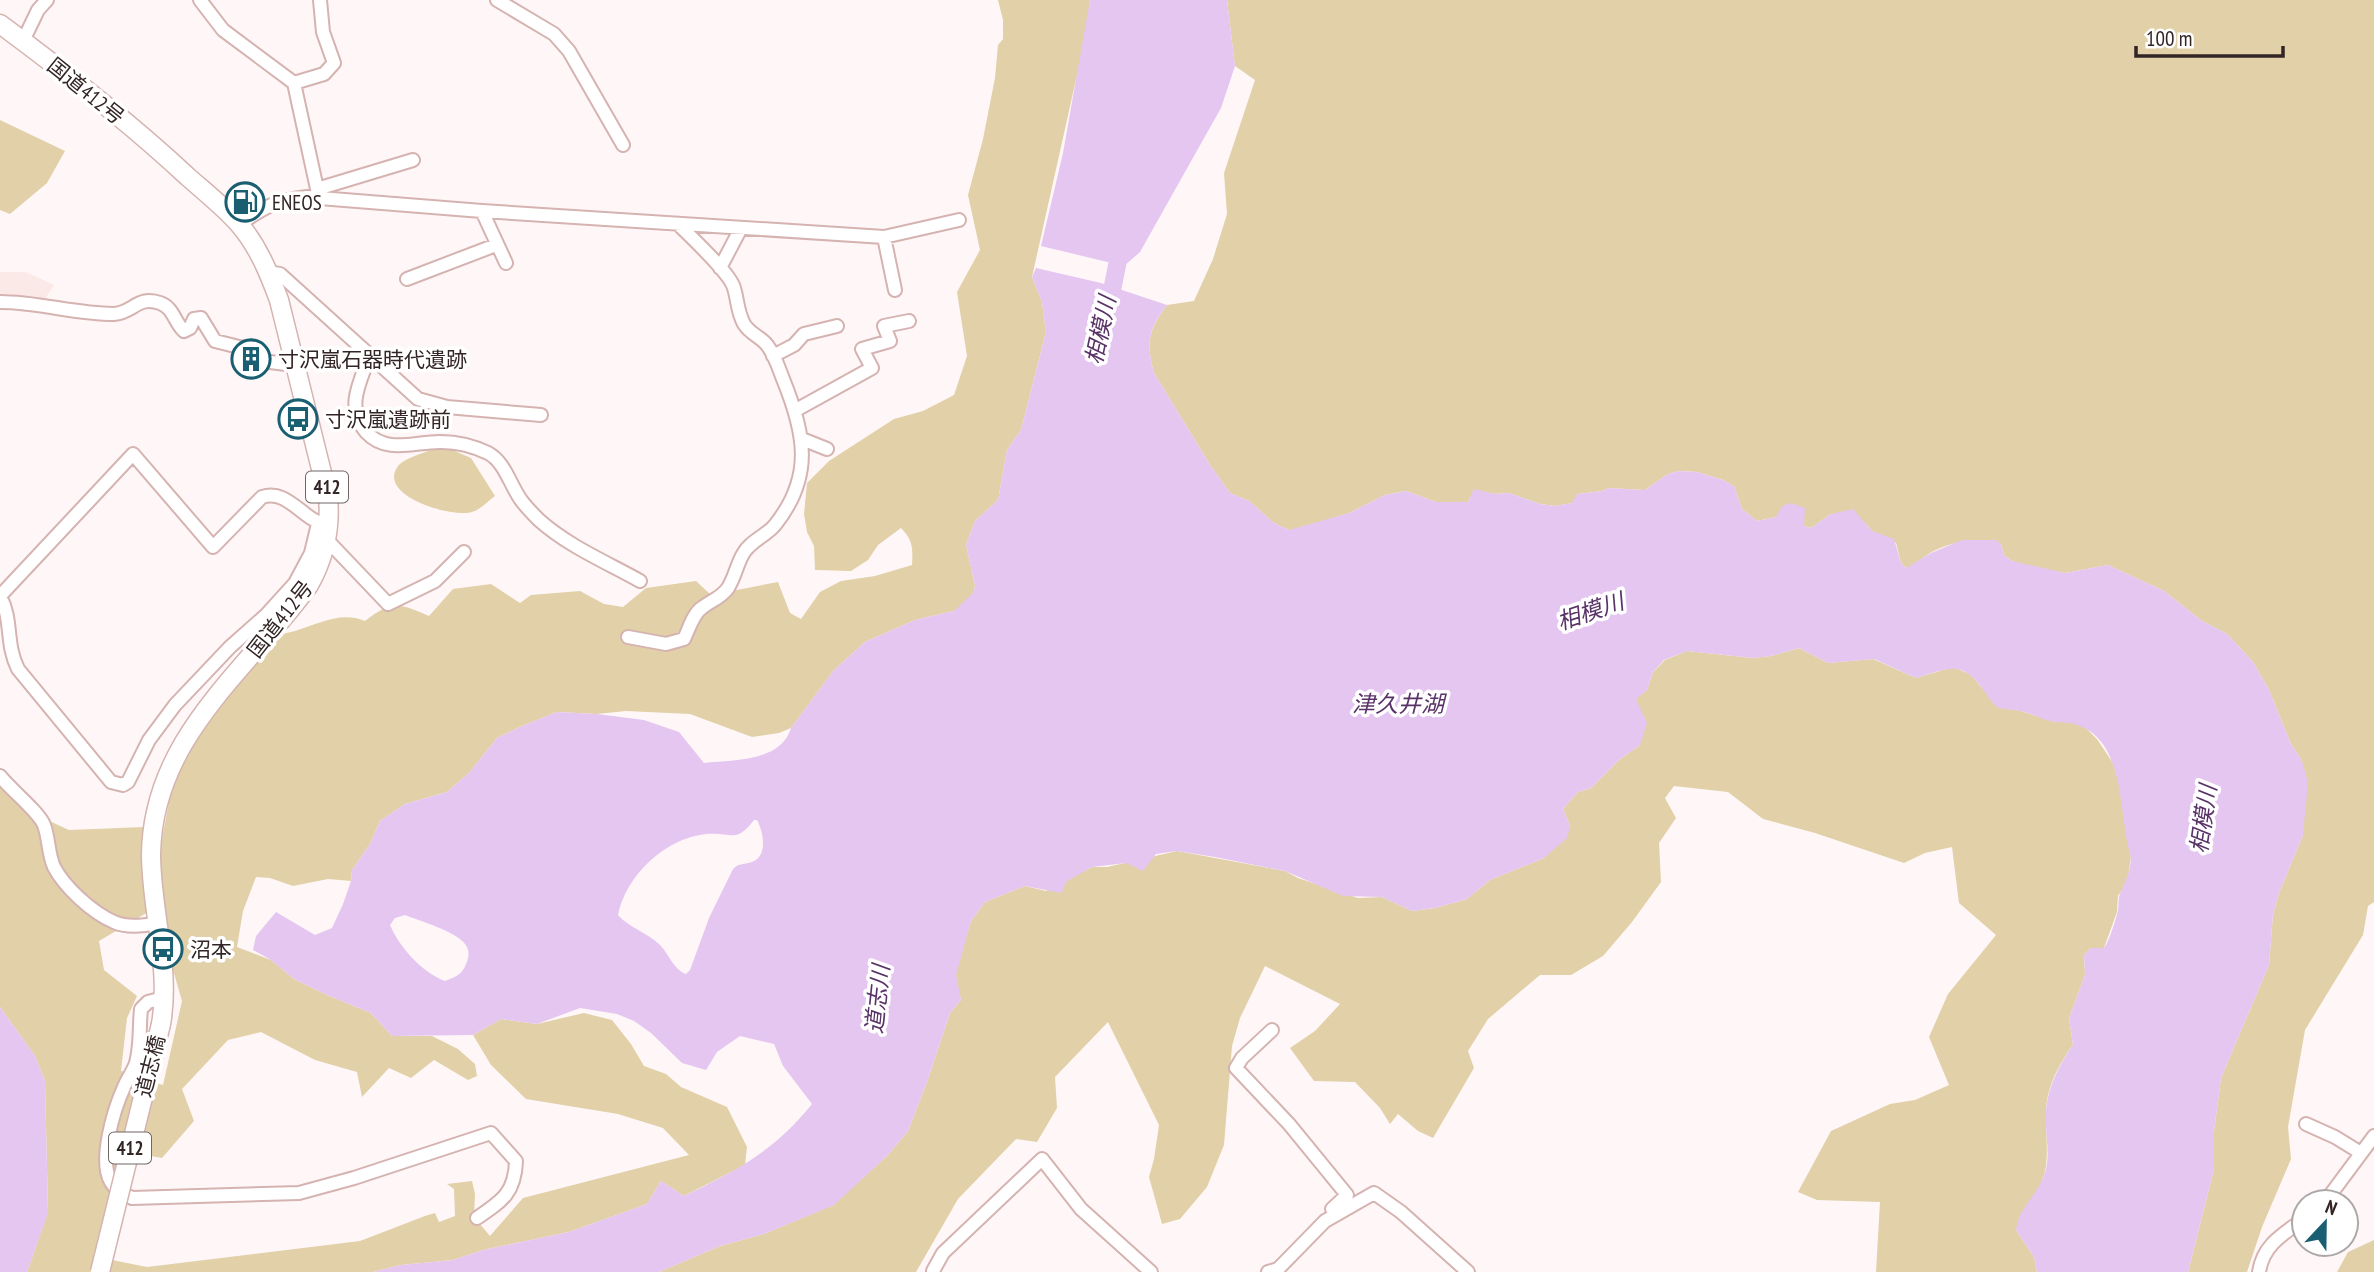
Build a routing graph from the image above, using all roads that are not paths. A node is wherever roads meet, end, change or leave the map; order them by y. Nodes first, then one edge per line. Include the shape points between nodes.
1 (47, 0) edge
2 (200, 0) edge
3 (320, 0) edge
4 (498, 0) edge
5 (0, 24) edge
6 (23, 41) junction
7 (294, 83) junction
8 (622, 145) dead end
9 (413, 160) dead end
10 (318, 194) junction
11 (482, 211) junction
12 (958, 220) dead end
13 (678, 224) junction
14 (239, 225) junction
15 (741, 228) junction
16 (884, 237) junction
17 (496, 245) junction
18 (506, 263) dead end
19 (720, 268) junction
20 (269, 272) junction
21 (407, 279) dead end
22 (895, 290) dead end
23 (0, 302) edge
24 (909, 321) dead end
25 (837, 326) dead end
26 (773, 356) junction
27 (369, 357) junction
28 (296, 362) junction
29 (796, 410) junction
30 (541, 415) dead end
31 (802, 439) junction
32 (827, 449) dead end
33 (325, 529) junction
34 (464, 552) dead end
35 (640, 580) dead end
36 (0, 596) edge
37 (628, 637) dead end
38 (5, 649) edge
39 (0, 776) edge
40 (157, 923) junction
41 (163, 998) junction
42 (160, 1024) joint
43 (1272, 1030) dead end
44 (2306, 1124) dead end
45 (2374, 1136) edge
46 (2361, 1153) junction
47 (2335, 1188) edge
48 (477, 1218) dead end
49 (1325, 1221) junction
50 (2290, 1229) edge
51 (933, 1270) edge
52 (100, 1272) edge
53 (1151, 1272) edge
54 (1268, 1272) edge
55 (1468, 1272) edge
56 (2259, 1272) edge

1 - 6 street
2 - 7 street via 223,30
3 - 7 street via 323,32 334,63 324,74
4 - 8 street via 539,23 562,43
5 - 6 highway, 国道412号 / 412
6 - 14 highway, 国道412号 / 412 via 170,159
7 - 10 street
9 - 10 street
10 - 11 street
10 - 14 street via 264,207
11 - 13 street
11 - 17 street
12 - 16 street
13 - 15 street
13 - 19 street
14 - 20 highway, 国道412号 / 412
15 - 16 street
15 - 19 street
16 - 22 street
17 - 18 street
17 - 21 street
19 - 26 street via 734,287 743,322
20 - 27 street via 280,274
20 - 28 highway, 国道412号 / 412
23 - 28 street via 115,314 144,301 154,302 171,310 184,331 201,318 215,341 247,349 262,361
24 - 29 street via 884,326 890,341 862,348 872,368
25 - 26 street via 804,334
26 - 29 street
27 - 30 street via 418,399 447,407
27 - 35 street via 354,407 368,434 397,447 439,441 488,453 499,460 522,501 541,521 566,540
28 - 33 highway, 国道412号 / 412 via 326,482
29 - 31 street
31 - 32 street
31 - 37 street via 800,475 788,503 775,525 744,552 728,587 702,607 684,639 666,644
33 - 34 street via 388,604 435,580
33 - 36 street via 289,502 269,495 213,547 133,453
33 - 38 street via 295,583 175,705 123,785 111,782
33 - 40 highway, 国道412号 / 412 via 318,569 309,585 193,726 170,766 153,829
36 - 38 street via 8,620
39 - 40 street via 44,824 55,868 69,887 115,923 141,927
40 - 41 highway, 国道412号 / 412
41 - 42 highway, 国道412号 / 412
41 - 48 street via 141,1009 135,1066 112,1120 106,1160 109,1181 119,1192 132,1198 299,1193 491,1133 516,1161 515,1175 508,1194
42 - 52 highway, 道志橋 / 412, bridge
43 - 49 street via 1236,1068 1348,1195
44 - 46 street
45 - 46 street
46 - 47 street
49 - 54 street via 1278,1269
49 - 55 street via 1374,1193
50 - 56 street via 2270,1244
51 - 53 street via 943,1253 1042,1159 1081,1209

